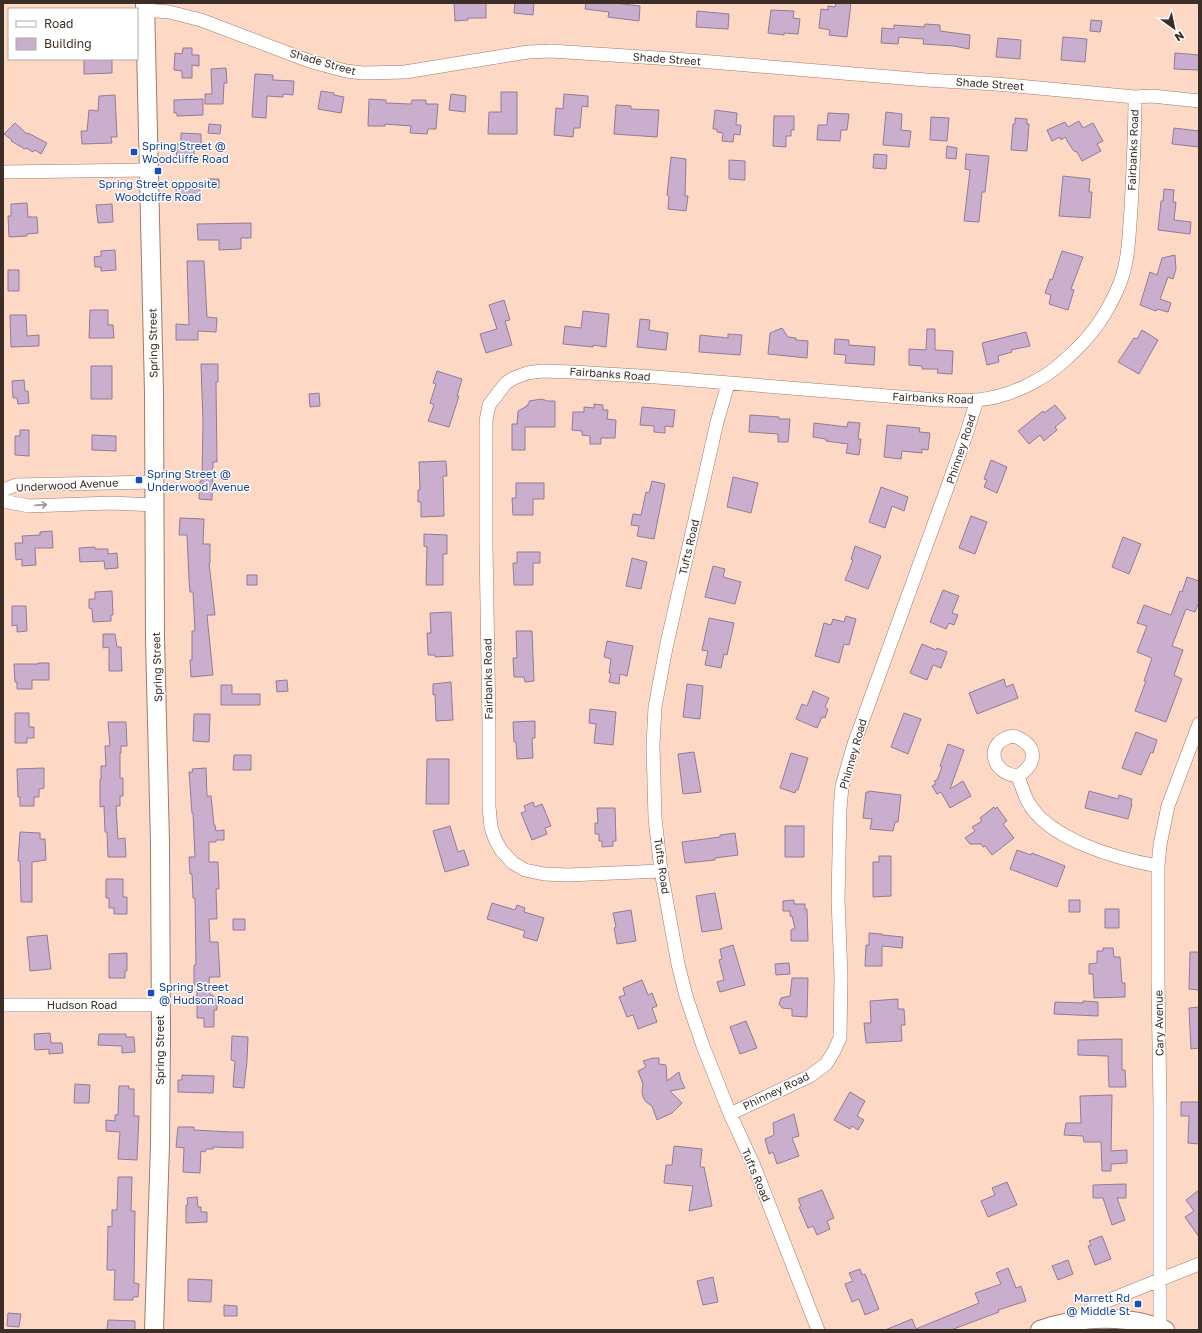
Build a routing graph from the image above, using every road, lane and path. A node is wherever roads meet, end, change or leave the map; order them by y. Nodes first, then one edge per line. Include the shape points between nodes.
1 (145, 7) edge
2 (1136, 96) junction
3 (1199, 101) edge
4 (149, 170) junction
5 (3, 172) edge
6 (728, 384) junction
7 (977, 400) junction
8 (155, 482) junction
9 (3, 490) edge
10 (3, 501) edge
11 (155, 505) junction
12 (1199, 724) edge
13 (1018, 776) dead end
14 (1158, 866) junction
15 (661, 871) junction
16 (3, 1005) edge
17 (161, 1005) junction
18 (730, 1114) junction
19 (1199, 1264) edge
20 (1161, 1279) junction
21 (1069, 1322) junction
22 (1163, 1329) edge
23 (154, 1330) edge
24 (818, 1330) edge
25 (1040, 1330) edge

1 - 2 street, Shade Street via 202,20 310,61 363,73 405,72 520,53 551,51
1 - 4 main road, Spring Street
2 - 3 street, Shade Street
2 - 7 street, Fairbanks Road via 1125,261 1120,282 1110,304 1097,327 1060,365 1022,387
4 - 5 street
4 - 8 main road, Spring Street
6 - 7 street, Fairbanks Road via 937,400
6 - 15 street, Tufts Road via 717,422 655,707 655,818
6 - 15 street, Fairbanks Road via 573,372 527,373 506,383 489,405 486,420 489,807 495,839 513,863 525,870 544,874
7 - 18 street, Phinney Road via 854,744 842,786 838,899 840,1038 826,1064 810,1076
8 - 9 street, Underwood Avenue via 16,485
8 - 11 main road, Spring Street
10 -> 11 street, Underwood Avenue via 29,506
11 - 17 main road, Spring Street
12 - 14 street, Cary Avenue via 1168,806
13 - 14 street via 1029,803 1047,824 1091,848
14 - 20 street, Cary Avenue
15 - 18 street, Tufts Road via 686,996
16 - 17 street, Hudson Road
17 - 23 main road, Spring Street via 160,1145
18 - 24 street, Tufts Road via 754,1166
19 - 20 street
20 - 21 street via 1107,1301
20 - 22 street, Cary Avenue
21 - 22 main road via 1122,1319
21 - 25 main road

